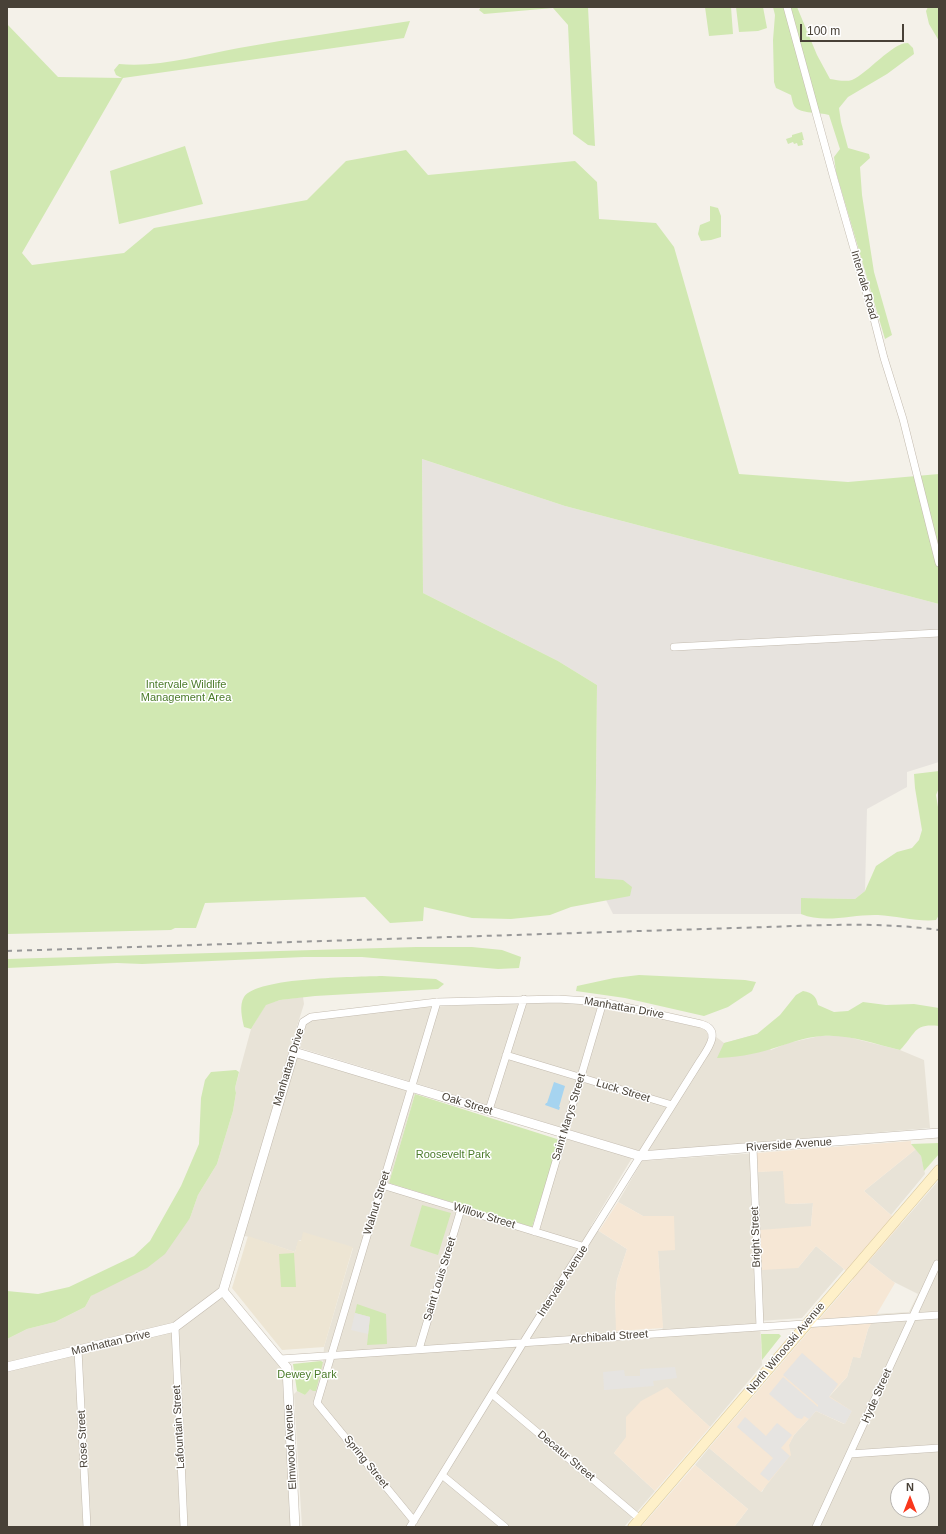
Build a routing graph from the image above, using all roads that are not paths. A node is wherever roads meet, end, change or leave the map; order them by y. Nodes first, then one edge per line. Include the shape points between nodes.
1 (787, 7) edge
2 (939, 563) edge
3 (939, 633) edge
4 (674, 647) dead end
5 (524, 999) junction
6 (437, 1002) junction
7 (603, 1002) junction
8 (712, 1034) joint
9 (294, 1052) junction
10 (506, 1055) junction
11 (581, 1078) junction
12 (412, 1087) junction
13 (672, 1105) junction
14 (489, 1110) junction
15 (939, 1132) edge
16 (564, 1133) junction
17 (753, 1148) junction
18 (640, 1156) junction
19 (939, 1170) edge
20 (382, 1186) junction
21 (461, 1209) junction
22 (535, 1232) junction
23 (585, 1247) junction
24 (937, 1264) dead end
25 (224, 1291) junction
26 (939, 1315) edge
27 (912, 1317) junction
28 (807, 1324) junction
29 (760, 1326) junction
30 (175, 1327) junction
31 (523, 1343) junction
32 (419, 1349) junction
33 (78, 1350) junction
34 (332, 1355) junction
35 (280, 1359) junction
36 (7, 1367) edge
37 (492, 1394) junction
38 (317, 1403) joint
39 (939, 1448) edge
40 (850, 1454) junction
41 (442, 1475) junction
42 (643, 1523) edge
43 (412, 1524) edge
44 (87, 1527) edge
45 (184, 1527) edge
46 (295, 1527) edge
47 (505, 1527) edge
48 (633, 1527) edge
49 (816, 1527) edge

1 - 2 street, Intervale Road via 901,413
3 - 4 street
5 - 6 street, Manhattan Drive
5 - 7 street, Manhattan Drive
5 - 10 street
6 - 9 street, Manhattan Drive via 311,1017 303,1022
6 - 12 street, Walnut Street
7 - 8 street, Manhattan Drive via 701,1024 707,1026
7 - 11 street, Saint Marys Street
8 - 13 street, Intervale Avenue via 710,1045
9 - 12 street, Oak Street
9 - 25 street, Manhattan Drive
10 - 11 street, Luck Street
10 - 14 street
11 - 13 street, Luck Street
11 - 16 street, Saint Marys Street
12 - 14 street, Oak Street
12 - 20 street, Walnut Street
13 - 18 street, Intervale Avenue
14 - 16 street, Oak Street
15 - 17 street, Riverside Avenue
16 - 18 street, Oak Street
16 - 22 street, Saint Marys Street
17 - 18 street, Riverside Avenue
17 - 29 street, Bright Street
18 - 23 street, Intervale Avenue
19 - 28 main road, North Winooski Avenue
20 - 21 street, Willow Street
20 - 34 street, Walnut Street
21 - 22 street, Willow Street
21 - 32 street, Saint Louis Street
22 - 23 street, Willow Street
23 - 31 street, Intervale Avenue
24 - 27 street, Hyde Street
25 - 30 street, Manhattan Drive
25 - 35 street
26 - 27 street, Archibald Street
27 - 28 street, Archibald Street
27 - 40 street, Hyde Street
28 - 29 street, Archibald Street
28 - 42 main road, North Winooski Avenue
29 - 31 street, Archibald Street
30 - 33 street, Manhattan Drive
30 - 45 street, Lafountain Street
31 - 32 street, Archibald Street
31 - 37 street, Intervale Avenue
32 - 34 street, Archibald Street
33 - 36 street, Manhattan Drive
33 - 44 street, Rose Street
34 - 35 street, Archibald Street
34 - 38 street, Walnut Street
35 - 46 street, Elmwood Avenue via 287,1368
37 - 41 street, Intervale Avenue
37 - 42 street, Decatur Street
38 - 43 street, Spring Street
39 - 40 street
40 - 49 street, Hyde Street
41 - 43 street, Intervale Avenue
41 - 47 street
42 - 48 main road, North Winooski Avenue

